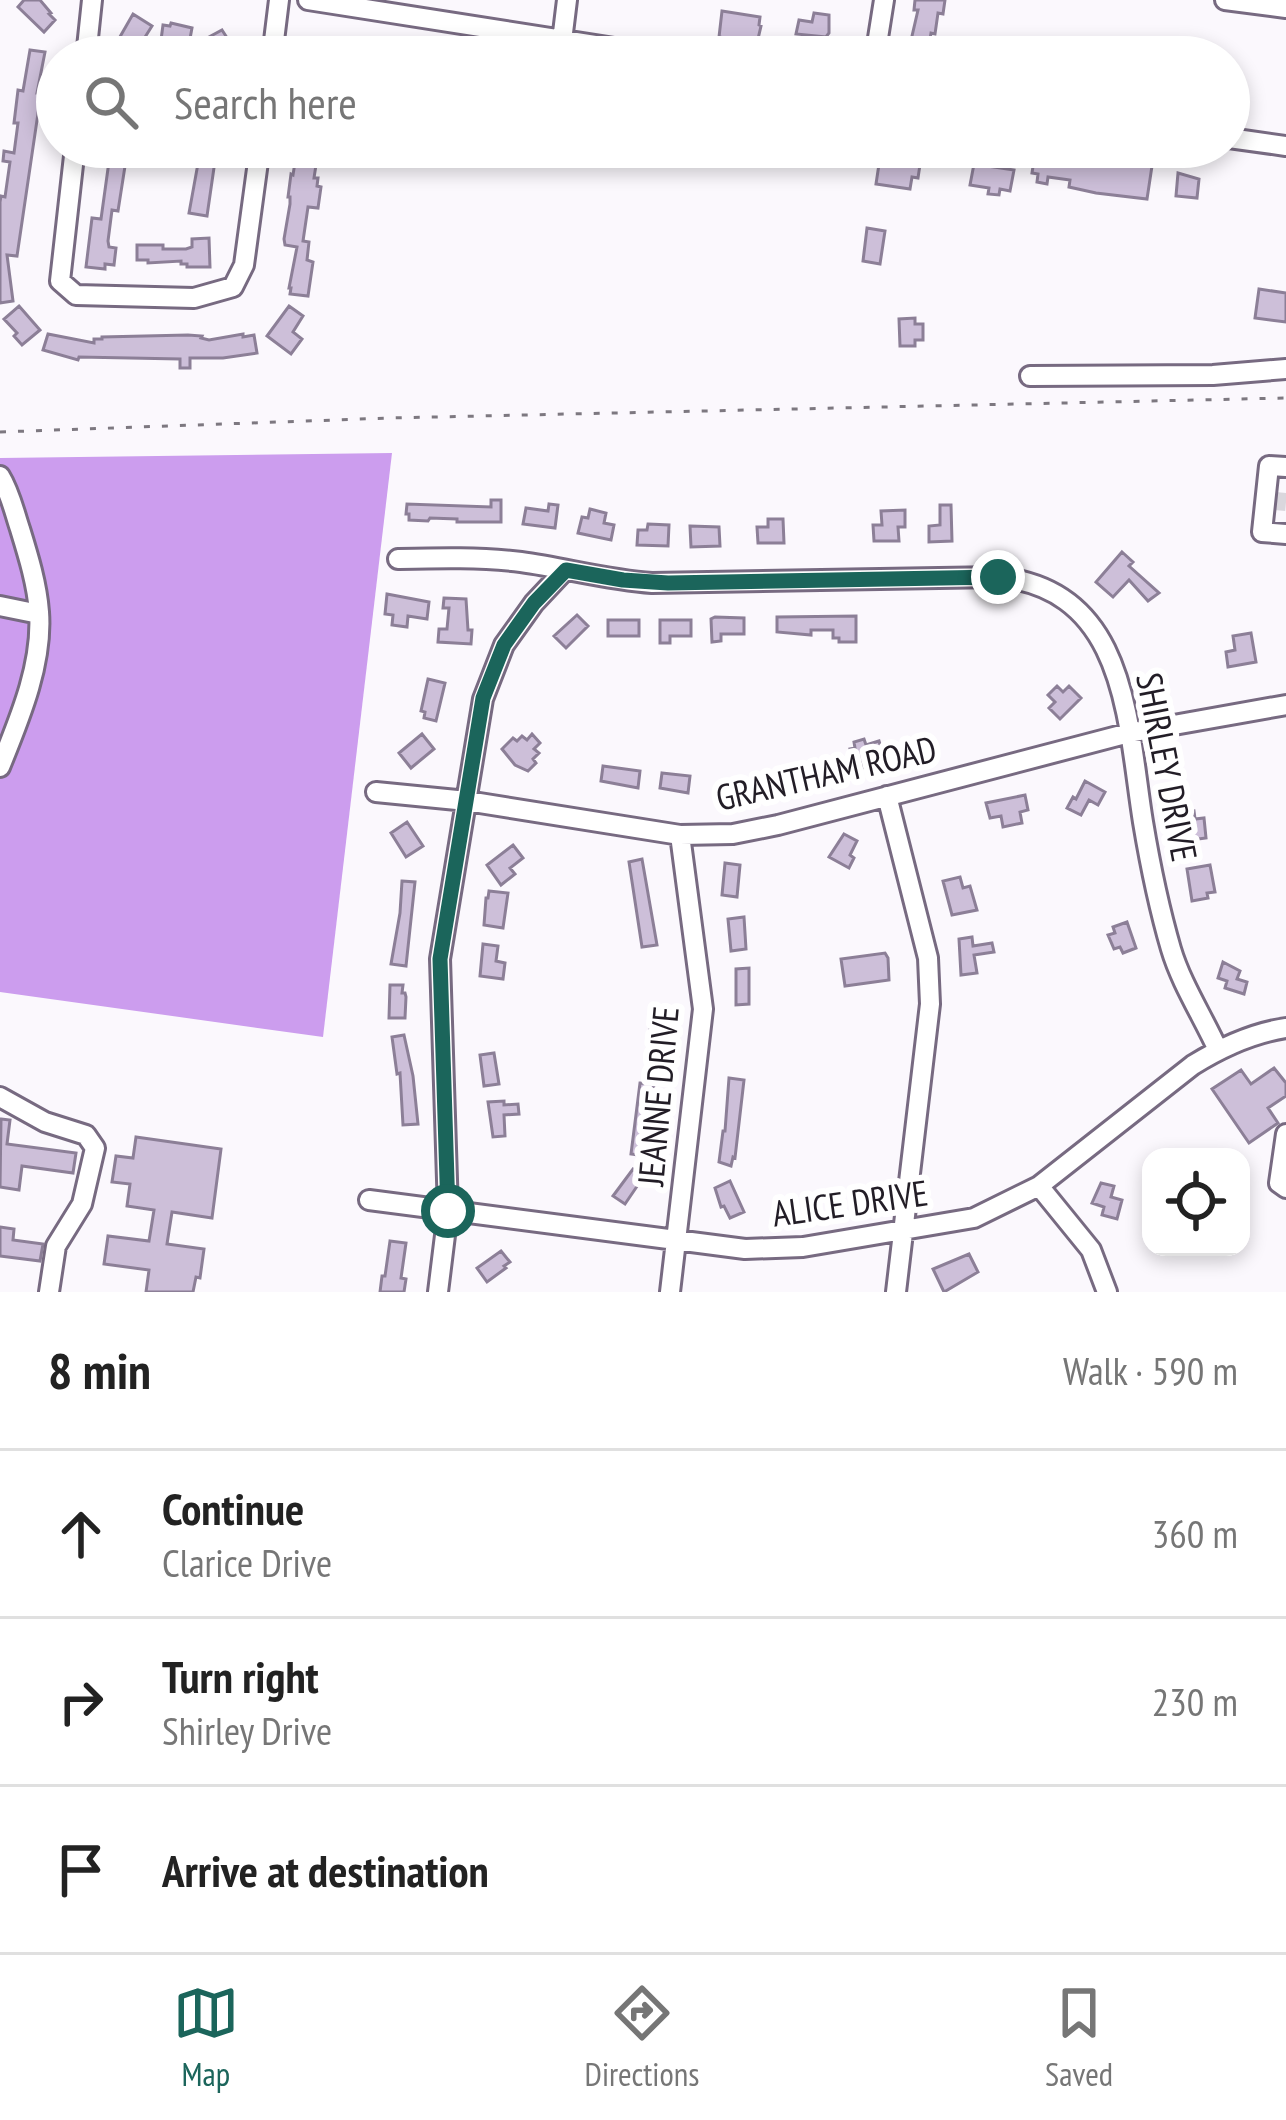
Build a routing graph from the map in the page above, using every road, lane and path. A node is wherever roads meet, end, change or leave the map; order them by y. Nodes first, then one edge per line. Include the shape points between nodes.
1 (92, 0) edge
2 (279, 0) edge
3 (308, 0) edge
4 (567, 0) edge
5 (884, 0) edge
6 (1225, 0) edge
7 (1286, 8) edge
8 (88, 36) edge
9 (275, 36) edge
10 (537, 36) edge
11 (562, 36) edge
12 (878, 36) edge
13 (1250, 141) edge
14 (1286, 146) edge
15 (73, 168) edge
16 (257, 168) edge
17 (1286, 369) edge
18 (1030, 376) dead end
19 (1286, 467) edge
20 (4, 482) edge
21 (1286, 534) edge
22 (398, 560) dead end
23 (566, 570) junction
24 (0, 605) edge
25 (39, 614) junction
26 (1286, 705) edge
27 (1130, 733) junction
28 (0, 767) edge
29 (376, 792) dead end
30 (887, 796) junction
31 (467, 802) junction
32 (680, 835) junction
33 (1286, 1028) edge
34 (1218, 1050) junction
35 (0, 1097) edge
36 (1286, 1134) edge
37 (1039, 1186) junction
38 (1286, 1188) edge
39 (369, 1200) dead end
40 (448, 1211) junction
41 (904, 1231) junction
42 (677, 1241) junction
43 (49, 1292) edge
44 (438, 1292) edge
45 (670, 1292) edge
46 (896, 1292) edge
47 (1107, 1292) edge

1 - 8 street
2 - 9 street
3 - 10 street
4 - 11 street
5 - 12 street
6 - 7 street
13 - 14 street
15 - 16 street via 60,281 76,295 194,298 233,287 244,265
17 - 18 street
19 - 21 street via 1269,466 1262,532
20 - 25 street
22 - 23 street, SHIRLEY DRIVE via 454,557
23 - 27 street, SHIRLEY DRIVE via 652,583 985,576 1041,587 1097,631
23 - 31 street via 504,645 483,698
24 - 25 street
25 - 28 street via 26,703
26 - 27 street, GRANTHAM ROAD
27 - 30 street, GRANTHAM ROAD
27 - 34 street, SHIRLEY DRIVE via 1172,952
29 - 31 street, GRANTHAM ROAD
30 - 32 street, GRANTHAM ROAD via 755,830
30 - 41 street via 928,958 930,1004
31 - 32 street, GRANTHAM ROAD
31 - 40 street via 440,959
32 - 42 street, JEANNE DRIVE via 703,1009
33 - 34 street, ALICE DRIVE
34 - 37 street, ALICE DRIVE
35 - 43 street via 86,1135 95,1148 82,1204 56,1246
36 - 38 street
37 - 41 street, ALICE DRIVE via 974,1217
37 - 47 street via 1091,1250
39 - 40 street, ALICE DRIVE
40 - 42 street, ALICE DRIVE
40 - 44 street
41 - 42 street, ALICE DRIVE via 768,1250
41 - 46 street
42 - 45 street, JEANNE DRIVE

